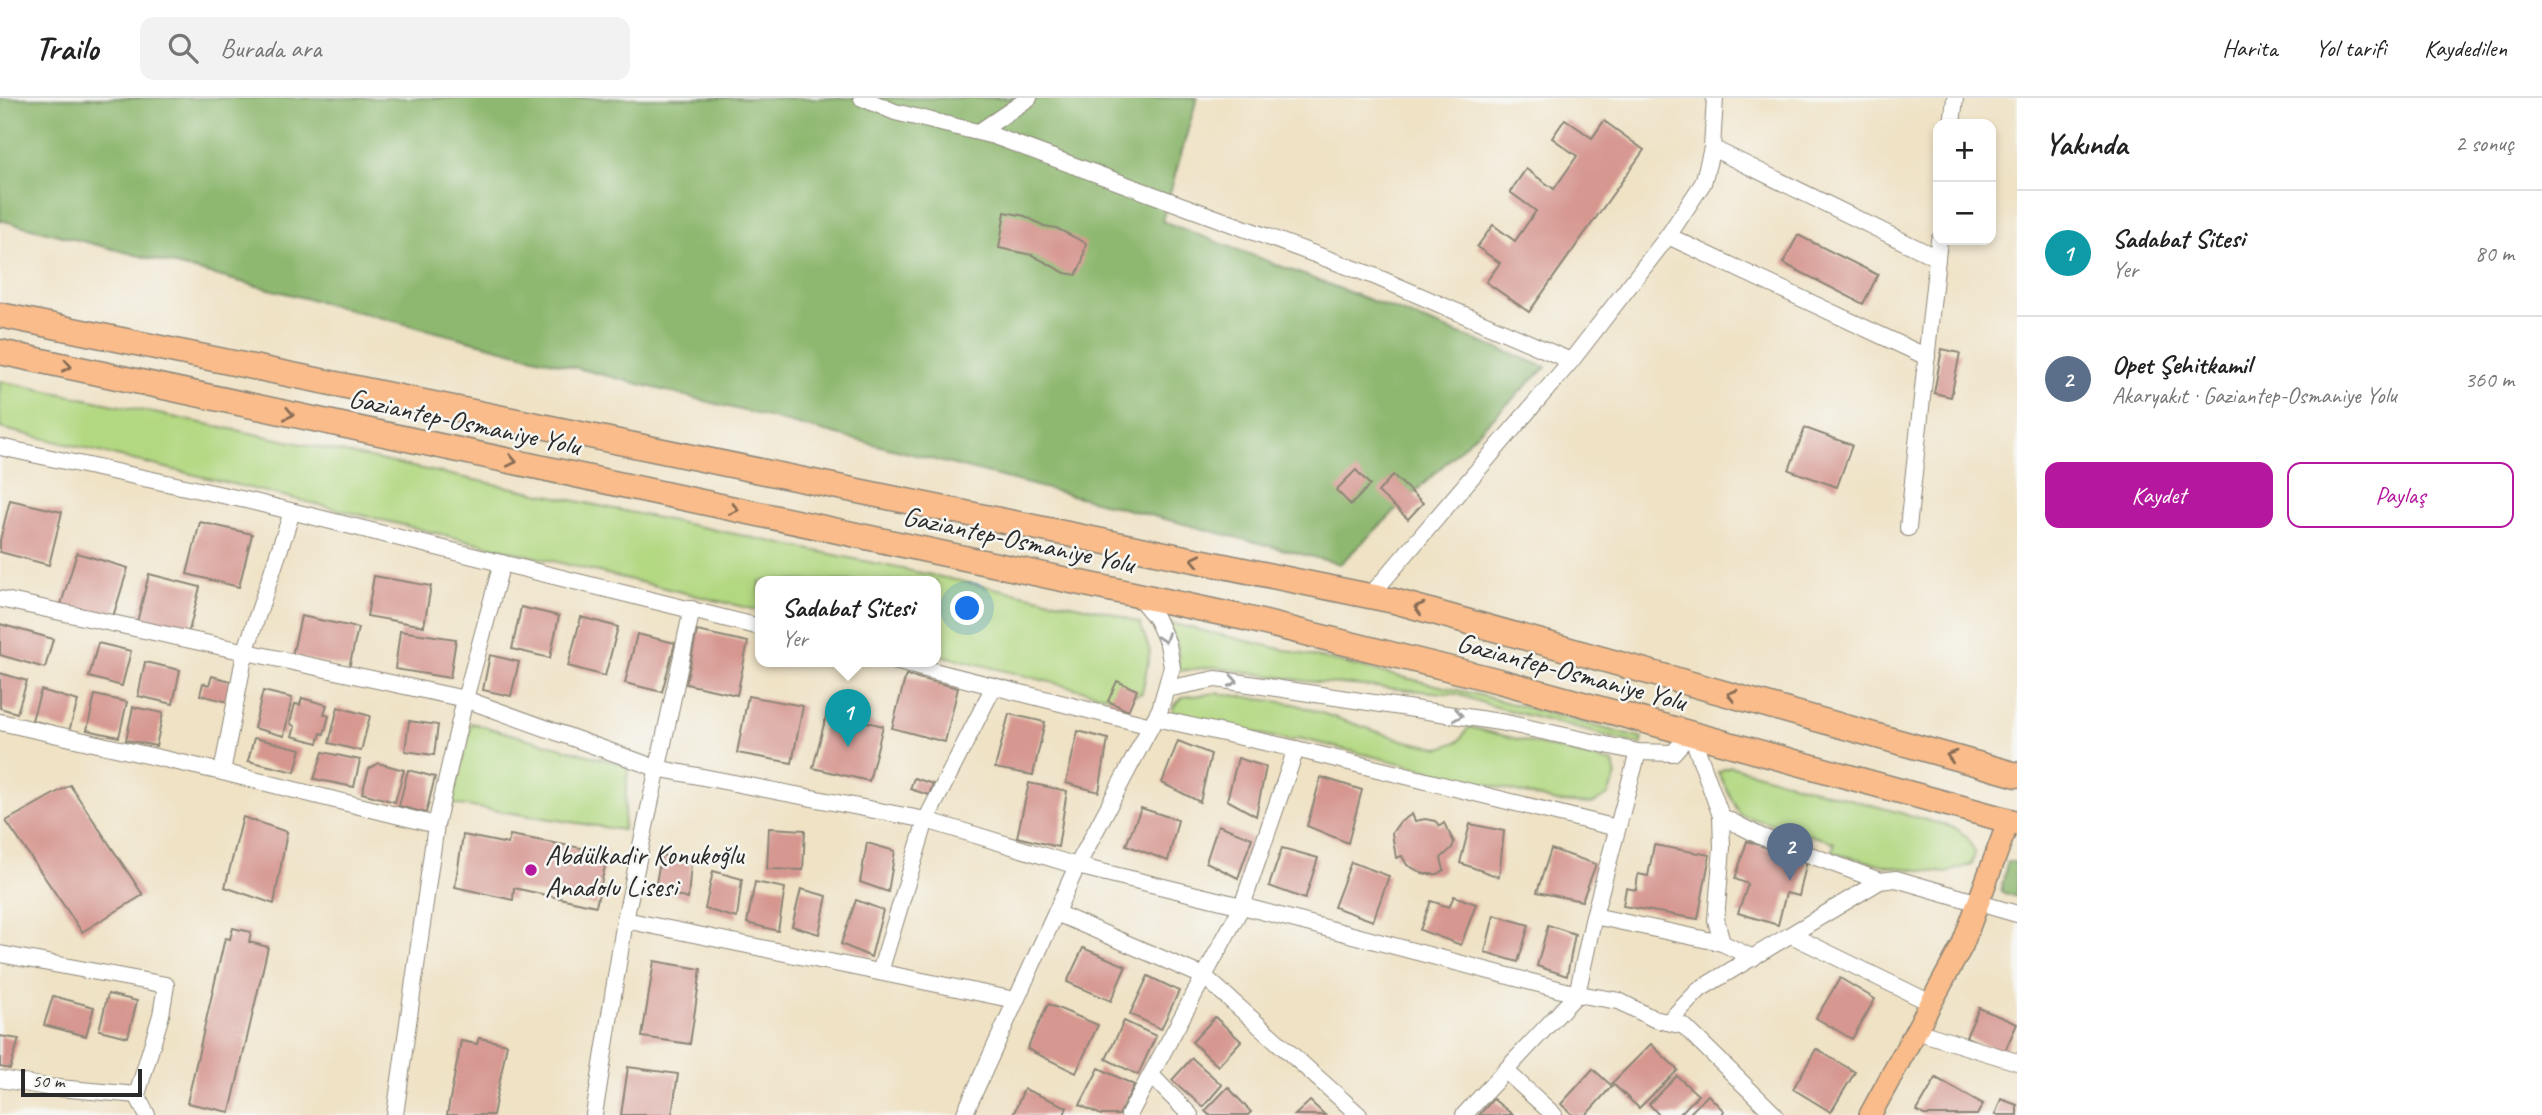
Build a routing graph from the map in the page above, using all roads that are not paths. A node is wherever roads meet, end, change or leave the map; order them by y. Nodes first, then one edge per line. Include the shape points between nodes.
1 (862, 98) edge
2 (1030, 98) edge
3 (1715, 98) edge
4 (1955, 98) edge
5 (1953, 119) edge
6 (979, 132) junction
7 (1712, 148) junction
8 (1668, 236) junction
9 (1938, 245) edge
10 (1937, 258) junction
11 (0, 315) edge
12 (0, 352) edge
13 (1927, 357) junction
14 (1571, 361) junction
15 (0, 447) edge
16 (292, 512) junction
17 (1908, 528) dead end
18 (502, 564) junction
19 (1137, 594) junction
20 (1370, 596) junction
21 (0, 599) edge
22 (692, 609) junction
23 (755, 625) edge
24 (245, 653) junction
25 (918, 667) edge
26 (994, 686) junction
27 (1166, 689) junction
28 (465, 699) junction
29 (0, 722) edge
30 (1153, 722) junction
31 (1690, 733) junction
32 (1296, 749) junction
33 (1637, 752) junction
34 (656, 768) junction
35 (222, 772) junction
36 (2017, 775) edge
37 (1721, 816) junction
38 (926, 820) junction
39 (2013, 821) edge
40 (436, 825) junction
41 (1617, 828) junction
42 (1077, 866) junction
43 (1880, 881) junction
44 (1979, 903) junction
45 (1242, 906) junction
46 (1056, 913) junction
47 (2017, 914) edge
48 (1594, 916) junction
49 (625, 920) junction
50 (1791, 935) junction
51 (1722, 943) junction
52 (0, 954) edge
53 (1753, 958) junction
54 (880, 972) junction
55 (1205, 977) junction
56 (1577, 993) junction
57 (1015, 1000) junction
58 (1931, 1003) junction
59 (1668, 1022) junction
60 (1916, 1031) junction
61 (2017, 1062) edge
62 (1506, 1071) junction
63 (1151, 1075) junction
64 (0, 1079) edge
65 (137, 1096) junction
66 (147, 1115) edge
67 (395, 1115) edge
68 (594, 1115) edge
69 (964, 1115) edge
70 (1129, 1115) edge
71 (1190, 1115) edge
72 (1359, 1115) edge
73 (1464, 1115) edge
74 (1554, 1115) edge
75 (1775, 1115) edge
76 (1870, 1115) edge

1 - 6 street via 895,112
2 - 6 street
3 - 7 street
4 - 5 street
6 - 14 street via 1374,276
7 - 8 street via 1703,183
7 - 10 street
8 - 13 street
8 - 14 street
9 - 10 street
10 - 13 street
20 -> 11 highway, Gaziantep-Osmaniye Yolu
12 -> 19 highway, Gaziantep-Osmaniye Yolu
13 - 17 street
14 - 20 street
15 - 16 street
16 - 18 street
16 - 24 street
18 - 22 street
18 - 28 street
19 -> 27 street via 1156,618 1168,644 1172,667
19 - 31 highway, Gaziantep-Osmaniye Yolu via 1432,664
36 -> 20 highway, Gaziantep-Osmaniye Yolu
21 - 24 street
22 - 23 street
22 - 34 street
24 - 28 street
24 - 35 street
25 - 26 street
26 - 30 street
26 - 38 street
27 - 30 street
27 -> 33 street via 1216,679 1506,723
28 - 34 street
28 - 40 street
29 - 35 street
30 - 32 street
30 - 42 street
31 - 33 street via 1673,753
31 - 37 street
31 - 39 highway, Gaziantep-Osmaniye Yolu
32 - 41 street
32 - 45 street
33 - 41 street
34 - 38 street
34 - 49 street
35 - 40 street
37 - 43 street via 1762,837
37 - 51 street via 1716,920
38 - 42 street
38 - 54 street
39 - 44 main road
40 - 67 street
41 - 48 street
42 - 45 street
42 - 46 street
43 - 44 street via 1896,878
43 - 50 street
44 - 47 street
44 - 58 main road
45 - 55 street
45 - 56 street
46 - 55 street
46 - 57 street
48 - 51 street
48 - 56 street
49 - 54 street
49 - 68 street
50 - 53 street
50 - 58 street
51 - 53 street
52 - 65 street via 166,985
53 - 59 street via 1700,989
54 - 57 street
55 - 63 street
55 - 72 street
56 - 59 street via 1619,1001
56 - 62 street
57 - 69 street
58 - 60 main road
59 - 75 street via 1684,1026
60 - 61 street
60 - 76 main road
62 - 73 street
62 - 74 street
63 - 70 street
63 - 71 street
64 - 65 street
65 - 66 street

